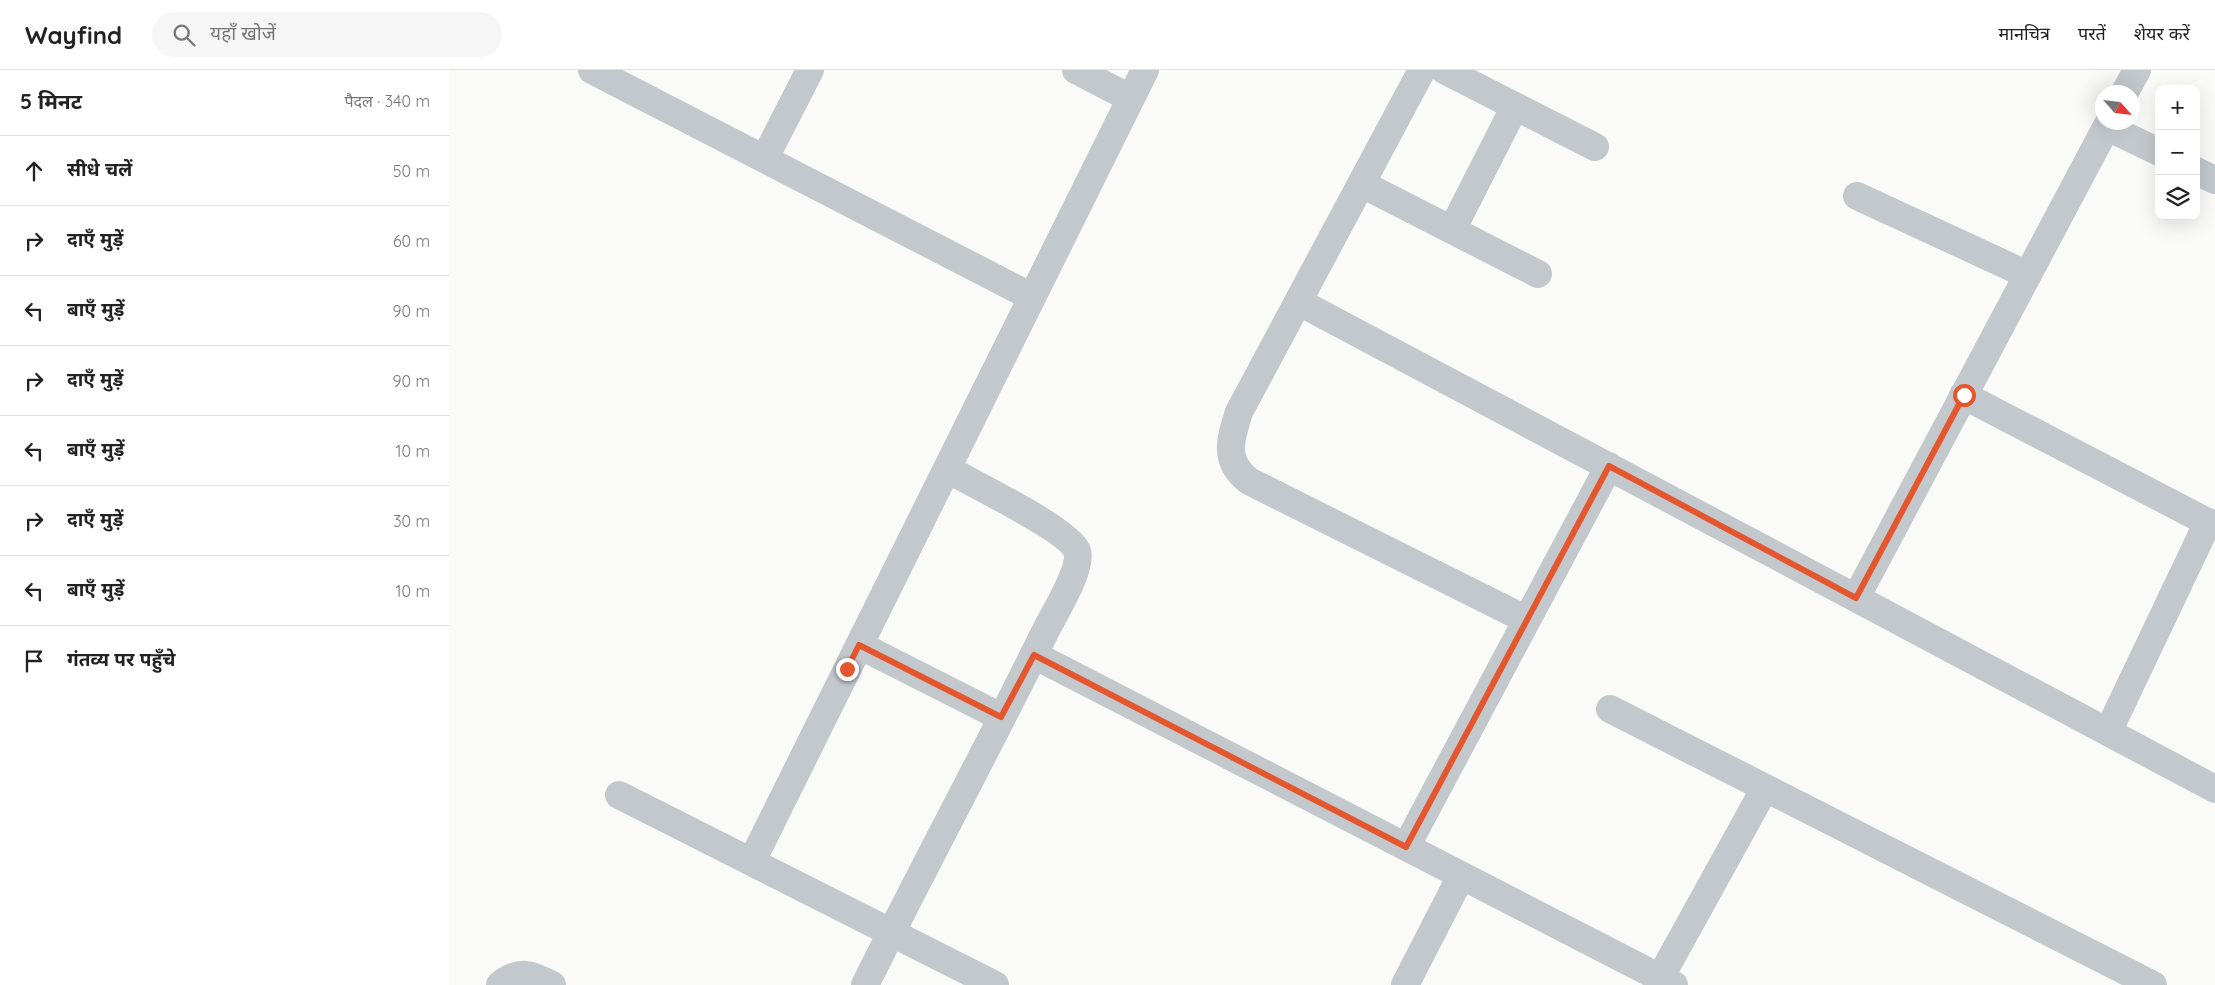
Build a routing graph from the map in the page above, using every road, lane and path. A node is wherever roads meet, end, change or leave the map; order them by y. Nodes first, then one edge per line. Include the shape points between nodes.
1 (592, 70) edge
2 (810, 70) edge
3 (1076, 70) edge
4 (1145, 70) edge
5 (1422, 70) edge
6 (1444, 70) edge
7 (2137, 70) edge
8 (2129, 85) edge
9 (1130, 98) junction
10 (1515, 106) junction
11 (2105, 130) edge
12 (2117, 130) edge
13 (1595, 147) dead end
14 (2155, 150) edge
15 (765, 158) junction
16 (2200, 173) edge
17 (2215, 180) edge
18 (1362, 184) junction
19 (1857, 196) dead end
20 (1452, 230) junction
21 (1538, 274) dead end
22 (2028, 275) junction
23 (1032, 297) junction
24 (1299, 302) junction
25 (1964, 395) junction
26 (1609, 466) junction
27 (947, 469) junction
28 (2212, 524) edge
29 (1856, 598) junction
30 (1527, 620) junction
31 (859, 645) junction
32 (1034, 655) junction
33 (1610, 708) dead end
34 (1001, 717) junction
35 (2108, 732) junction
36 (1765, 788) junction
37 (2215, 789) edge
38 (619, 795) dead end
39 (1406, 847) junction
40 (752, 861) junction
41 (1461, 876) junction
42 (892, 931) junction
43 (1667, 982) edge
44 (500, 985) edge
45 (552, 985) edge
46 (865, 985) edge
47 (995, 985) edge
48 (1405, 985) edge
49 (2153, 985) edge

1 - 15 street
2 - 15 street
3 - 9 street
4 - 9 street
5 - 18 street
6 - 10 street
7 - 8 street
9 - 23 street
10 - 13 street
10 - 20 street
11 - 22 street
12 - 14 street
15 - 23 street
16 - 17 street
18 - 20 street
18 - 24 street
19 - 22 street
20 - 21 street
22 - 25 street
23 - 27 street
24 - 26 street
24 - 30 street via 1239,412 1230,454 1237,472 1249,481
25 - 28 street
25 - 29 street
26 - 29 street
26 - 30 street
27 - 31 street
27 - 32 street via 1061,533 1077,551 1072,576
28 - 35 street
29 - 35 street
30 - 39 street
31 - 34 street
31 - 40 street
32 - 34 street
32 - 39 street
33 - 36 street
34 - 42 street
35 - 37 street
36 - 43 street
36 - 49 street
38 - 40 street
39 - 41 street
40 - 42 street
41 - 43 street
41 - 48 street
42 - 46 street
42 - 47 street
44 - 45 street via 511,976 524,974

